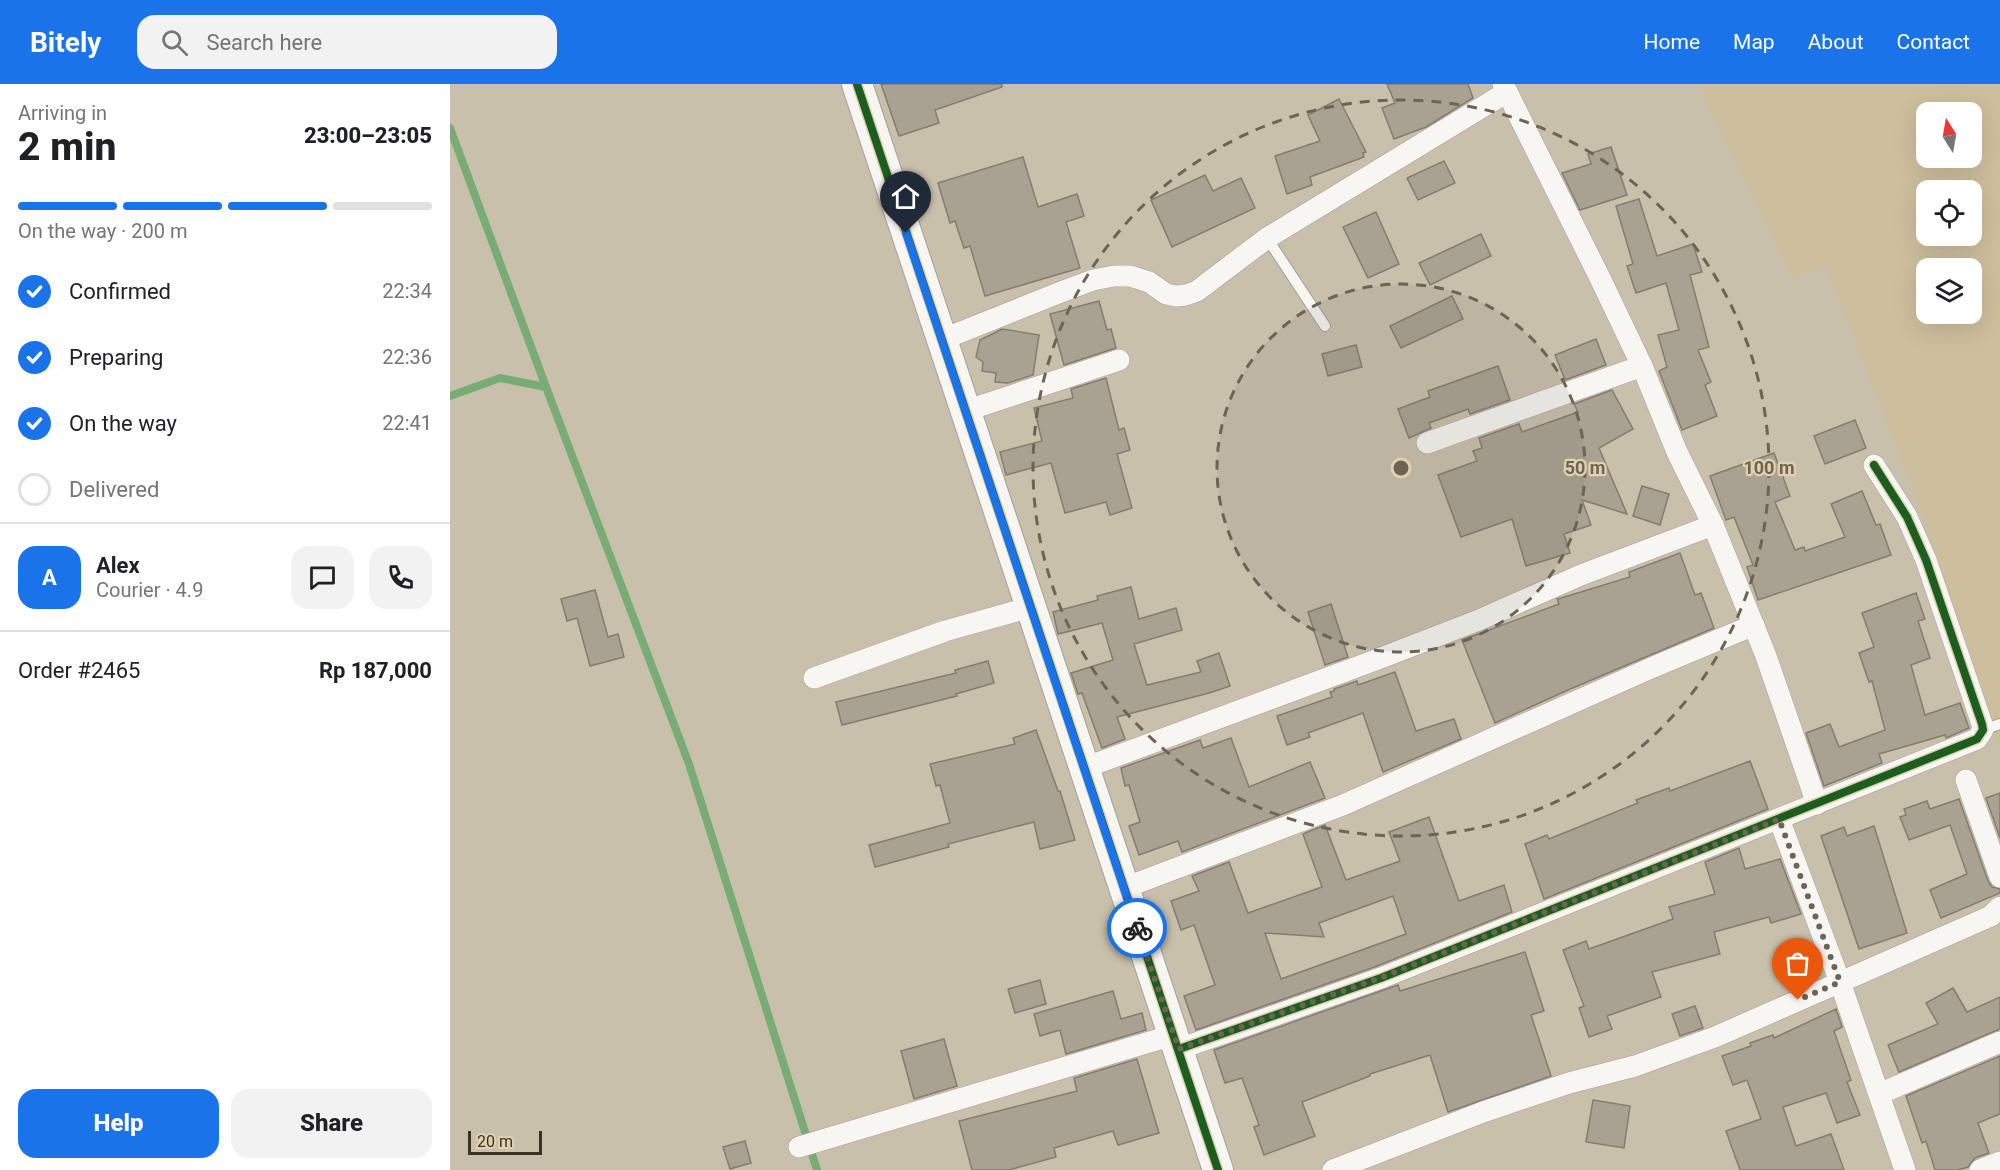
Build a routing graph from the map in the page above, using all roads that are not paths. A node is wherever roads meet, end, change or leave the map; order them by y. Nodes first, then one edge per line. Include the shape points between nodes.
1 (857, 84) edge
2 (1510, 87) edge
3 (1267, 238) junction
4 (1325, 326) dead end
5 (942, 340) junction
6 (1119, 360) dead end
7 (1642, 366) junction
8 (965, 411) junction
9 (1427, 443) dead end
10 (1874, 465) dead end
11 (1713, 525) junction
12 (1030, 607) junction
13 (1754, 625) junction
14 (814, 678) dead end
15 (1991, 727) edge
16 (1083, 768) junction
17 (1966, 780) dead end
18 (1817, 804) junction
19 (1779, 819) junction
20 (2000, 877) edge
21 (1124, 888) junction
22 (2000, 907) edge
23 (1840, 982) junction
24 (1176, 1042) junction
25 (2000, 1042) edge
26 (1879, 1094) junction
27 (799, 1147) dead end
28 (2000, 1162) edge
29 (1218, 1170) edge
30 (1333, 1170) edge
31 (1905, 1170) edge
32 (1980, 1170) edge

1 - 5 street
2 - 3 street
2 - 7 street
3 - 4 lane
3 - 5 street via 1197,291 1186,295 1166,294 1149,282 1114,276 1093,280
5 - 8 street
6 - 8 street
7 - 9 street
7 - 11 street via 1677,452
8 - 12 street
10 - 15 street via 1907,517 1977,704
11 - 13 street
11 - 16 street via 1384,657
12 - 14 street via 945,631
12 - 16 street
13 - 18 street
13 - 21 street via 1343,805
15 - 18 street via 1977,738
16 - 21 street
17 - 20 street
18 - 19 street
19 - 23 street
19 - 24 street via 1380,978
21 - 24 street
22 - 23 street via 1991,916
23 - 26 street
23 - 30 street via 1715,1037 1483,1112
24 - 27 street
24 - 29 street
25 - 26 street
26 - 31 street
28 - 32 street

